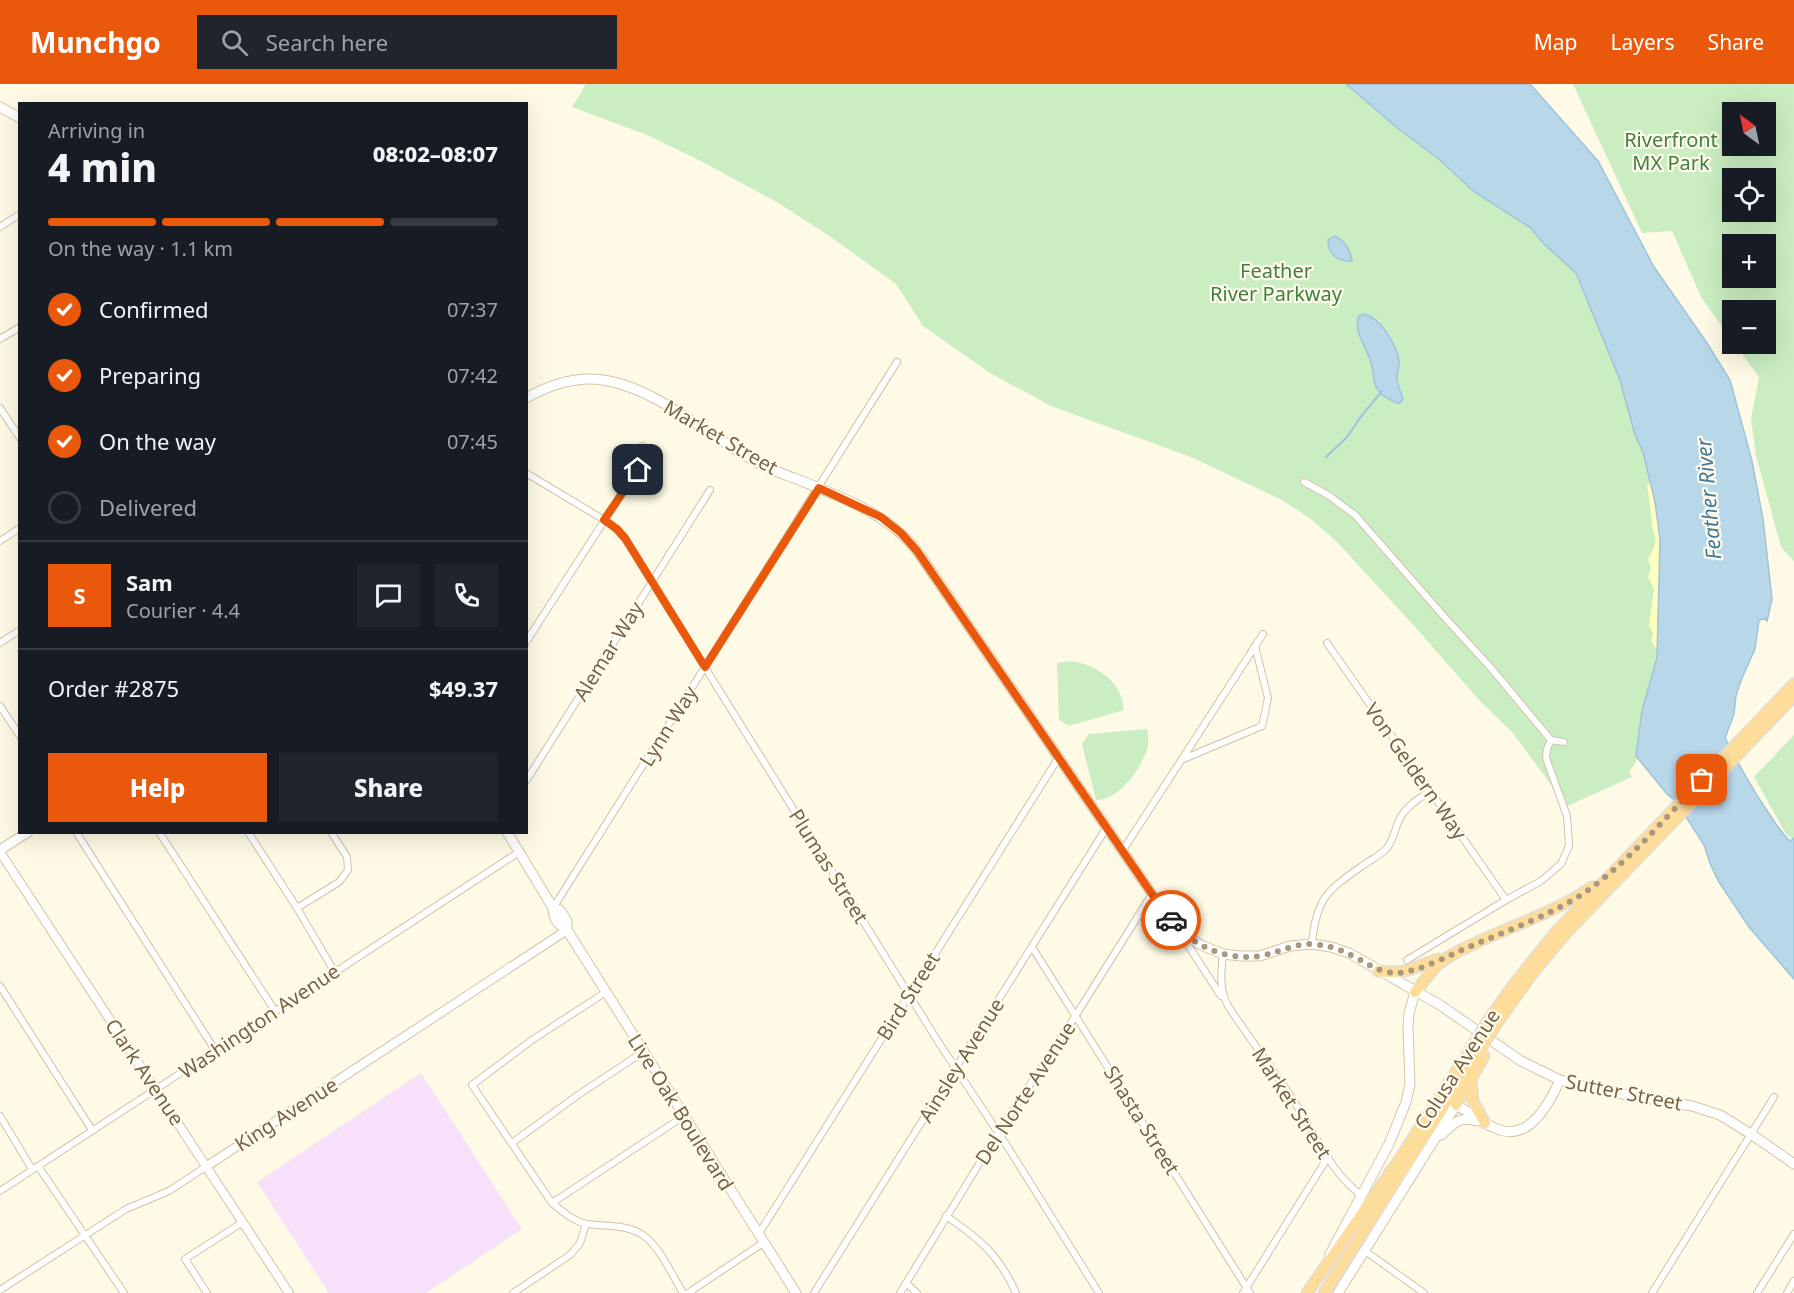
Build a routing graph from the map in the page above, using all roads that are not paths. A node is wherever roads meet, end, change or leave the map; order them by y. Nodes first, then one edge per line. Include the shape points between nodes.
1 (0, 107) edge
2 (18, 117) edge
3 (18, 215) edge
4 (0, 227) edge
5 (18, 328) edge
6 (0, 339) edge
7 (897, 362) dead end
8 (528, 397) edge
9 (0, 408) edge
10 (18, 435) edge
11 (642, 446) dead end
12 (528, 473) edge
13 (1304, 482) dead end
14 (819, 488) junction
15 (710, 490) dead end
16 (604, 520) junction
17 (18, 529) edge
18 (0, 541) edge
19 (651, 581) junction
20 (18, 631) edge
21 (1263, 634) dead end
22 (528, 639) edge
23 (0, 643) edge
24 (1327, 643) dead end
25 (1255, 646) junction
26 (705, 667) junction
27 (1794, 684) edge
28 (1794, 696) edge
29 (0, 706) edge
30 (18, 733) edge
31 (1551, 740) junction
32 (1564, 741) dead end
33 (1059, 757) junction
34 (1181, 760) junction
35 (528, 778) edge
36 (1430, 791) junction
37 (1107, 827) junction
38 (25, 834) edge
39 (77, 834) edge
40 (160, 834) edge
41 (249, 834) edge
42 (332, 834) edge
43 (508, 834) edge
44 (1123, 850) junction
45 (0, 851) edge
46 (519, 852) junction
47 (1627, 862) junction
48 (1616, 869) junction
49 (1152, 894) junction
50 (1506, 900) junction
51 (297, 908) junction
52 (554, 908) junction
53 (1174, 923) junction
54 (567, 930) junction
55 (1312, 944) junction
56 (1032, 947) junction
57 (1223, 954) junction
58 (1448, 957) junction
59 (1407, 960) dead end
60 (334, 971) junction
61 (1378, 971) junction
62 (0, 986) edge
63 (606, 992) junction
64 (1415, 992) junction
65 (909, 994) junction
66 (1228, 1006) junction
67 (275, 1011) junction
68 (1076, 1015) junction
69 (1496, 1022) junction
70 (215, 1050) junction
71 (643, 1052) junction
72 (1477, 1053) junction
73 (955, 1068) junction
74 (1471, 1078) junction
75 (1560, 1080) junction
76 (156, 1090) junction
77 (1774, 1097) dead end
78 (1456, 1105) junction
79 (0, 1116) edge
80 (684, 1116) junction
81 (1485, 1123) junction
82 (92, 1130) junction
83 (998, 1133) junction
84 (1751, 1134) junction
85 (1434, 1141) junction
86 (512, 1143) junction
87 (1328, 1157) junction
88 (1794, 1164) edge
89 (207, 1166) junction
90 (35, 1168) junction
91 (0, 1191) edge
92 (1361, 1195) junction
93 (552, 1203) junction
94 (946, 1216) junction
95 (243, 1222) junction
96 (586, 1224) junction
97 (1794, 1234) edge
98 (86, 1235) junction
99 (761, 1239) junction
100 (1365, 1251) junction
101 (1322, 1269) junction
102 (1794, 1281) edge
103 (907, 1284) junction
104 (0, 1290) edge
105 (1247, 1291) edge
106 (1097, 1292) edge
107 (124, 1293) edge
108 (207, 1293) edge
109 (290, 1293) edge
110 (513, 1293) edge
111 (683, 1293) edge
112 (688, 1293) edge
113 (796, 1293) edge
114 (814, 1293) edge
115 (900, 1293) edge
116 (917, 1293) edge
117 (1016, 1293) edge
118 (1307, 1293) edge
119 (1324, 1293) edge
120 (1338, 1293) edge
121 (1424, 1293) edge
122 (1652, 1293) edge
123 (1757, 1293) edge
124 (1786, 1293) edge

1 - 2 main road
3 - 4 street
5 - 6 street
7 - 14 street, Lynn Way
8 - 14 main road, Market Street via 547,387 577,380 623,384 651,396 761,465
9 - 10 street
11 - 16 street via 644,454 638,470
12 - 16 street, Plumas Street
13 - 31 street via 1355,515
14 - 26 street, Lynn Way
14 - 33 main road, Market Street via 881,517 901,533
15 - 19 street, Alemar Way
16 - 19 street, Plumas Street via 622,534
16 - 22 street
17 - 18 street
19 - 26 street, Plumas Street
19 - 35 street, Alemar Way
20 - 23 street
21 - 25 street
24 - 36 street, Von Geldern Way
25 - 34 street
25 - 34 street via 1268,698 1262,726
26 - 52 street, Lynn Way
26 - 65 street, Plumas Street
27 - 47 highway
28 - 47 highway
29 - 30 street
31 - 32 street
31 - 50 street via 1546,758 1567,816 1569,846 1561,864
33 - 37 main road, Market Street
33 - 65 street, Bird Street
34 - 44 street
36 - 50 street, Von Geldern Way
36 - 55 street via 1401,815 1393,841 1384,850 1330,890 1318,908
37 - 44 main road, Market Street
37 - 56 street, Ainsley Avenue
38 - 45 main road
39 - 70 street
40 - 67 street
41 - 51 street
42 - 51 street via 347,857 348,870 339,882
43 - 46 main road, Live Oak Boulevard
44 - 49 main road, Market Street
45 - 76 street, Clark Avenue
46 - 52 main road, Live Oak Boulevard
46 - 60 street, Washington Avenue
47 - 48 highway, Colusa Avenue
47 - 69 highway, Colusa Avenue
48 - 58 highway via 1558,908
48 - 69 highway, Colusa Avenue via 1541,949
49 - 53 main road, Market Street
49 - 68 street, Del Norte Avenue
50 - 59 street
51 - 60 street
52 - 54 main road, Live Oak Boulevard via 567,921
53 - 57 main road, Market Street via 1186,936
53 - 66 street, Market Street
54 - 63 main road, Live Oak Boulevard
54 - 89 street, King Avenue
55 - 57 main road, Sutter Street via 1260,956
55 - 61 main road, Sutter Street via 1349,953
56 - 68 street, Shasta Street
56 - 73 street, Ainsley Avenue
57 - 66 street, Market Street via 1220,981
58 - 61 highway via 1405,972
58 - 64 highway
60 - 67 street, Washington Avenue
61 - 64 main road, Sutter Street
62 - 82 street
63 - 71 main road, Live Oak Boulevard
63 - 86 street via 472,1085
64 - 75 main road, Sutter Street via 1521,1062
64 - 92 main road via 1409,1013 1410,1084 1406,1101 1389,1144
65 - 73 street, Plumas Street
65 - 99 street, Bird Street
66 - 87 street, Market Street
67 - 70 street, Washington Avenue
68 - 83 street, Del Norte Avenue
68 - 105 street, Shasta Street
69 - 72 highway, Colusa Avenue, bridge
70 - 76 street, Washington Avenue
71 - 80 main road, Live Oak Boulevard
71 - 86 street
72 - 74 highway
72 - 101 highway, Colusa Avenue
72 - 119 highway, Colusa Avenue
73 - 83 street, Plumas Street
73 - 114 street, Ainsley Avenue
74 - 78 highway
74 - 81 highway via 1473,1101
75 - 81 main road via 1540,1115 1527,1126 1510,1132
75 - 84 main road, Sutter Street via 1692,1106 1720,1115
76 - 82 street, Washington Avenue
76 - 89 street, Clark Avenue
77 - 84 street
78 - 81 main road
78 - 85 main road, Colusa Avenue
79 - 90 street
80 - 93 street
80 - 99 main road, Live Oak Boulevard
81 - 85 main road via 1461,1119
82 - 90 street, Washington Avenue
83 - 94 street, Del Norte Avenue
83 - 106 street, Plumas Street
84 - 88 main road, Sutter Street
84 - 122 street
85 - 100 main road, Colusa Avenue
86 - 93 street
87 - 92 street, Market Street
87 - 105 street
89 - 95 street, Clark Avenue
89 - 98 street, King Avenue
90 - 91 street, Washington Avenue
90 - 98 street
92 - 101 main road
93 - 96 street
94 - 103 street, Del Norte Avenue
94 - 117 street via 990,1250 1007,1272
95 - 108 street via 185,1259
95 - 109 street, Clark Avenue
96 - 110 street via 580,1243 570,1255
96 - 111 street via 617,1226 643,1235 654,1245
97 - 123 street
98 - 104 street, King Avenue
98 - 107 street
99 - 112 street, Bird Street
99 - 113 main road, Live Oak Boulevard
100 - 120 main road, Colusa Avenue
100 - 121 street
101 - 118 highway, Colusa Avenue
102 - 124 street
103 - 115 street, Del Norte Avenue
103 - 116 street

